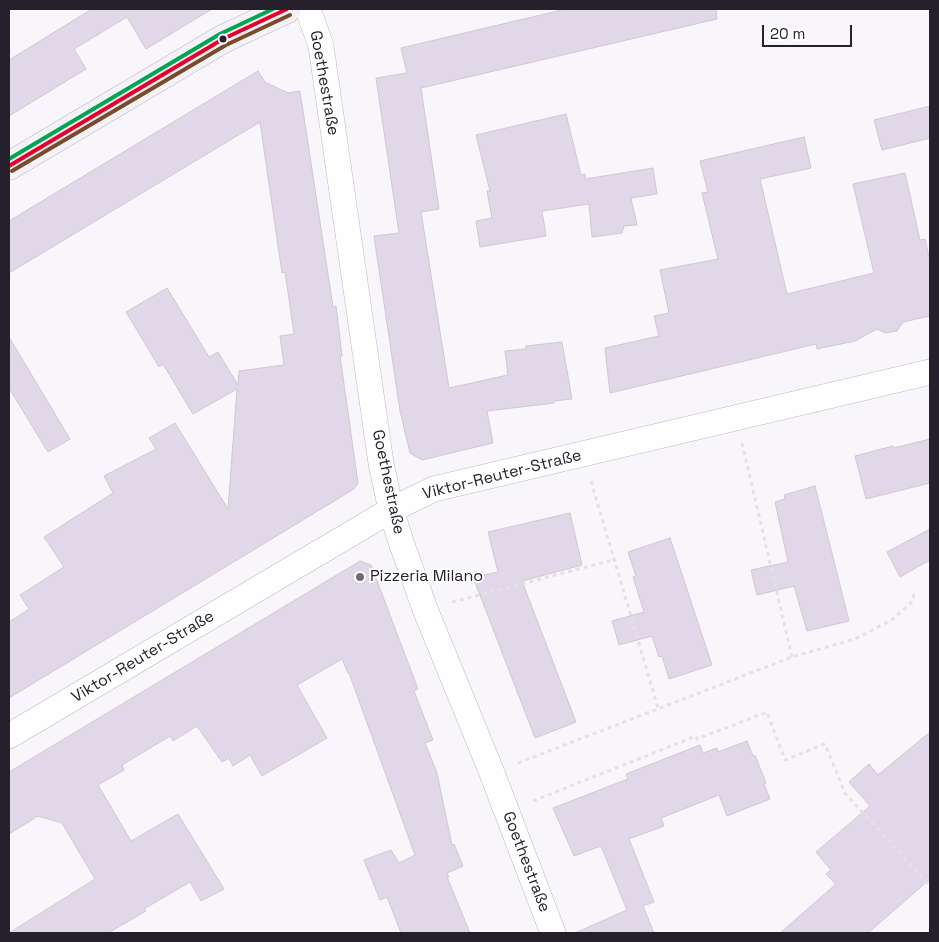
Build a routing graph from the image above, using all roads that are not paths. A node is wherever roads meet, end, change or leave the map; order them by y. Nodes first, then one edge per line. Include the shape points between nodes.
1 (288, 9) edge
2 (308, 9) edge
3 (9, 166) edge
4 (930, 372) edge
5 (392, 510) junction
6 (9, 736) edge
7 (553, 933) edge

1 - 3 street via 223,39
2 - 5 street, Goethestraße via 320,46 381,463
4 - 5 street, Viktor-Reuter-Straße via 434,489
5 - 6 street, Viktor-Reuter-Straße
5 - 7 street, Goethestraße via 400,542 425,609

